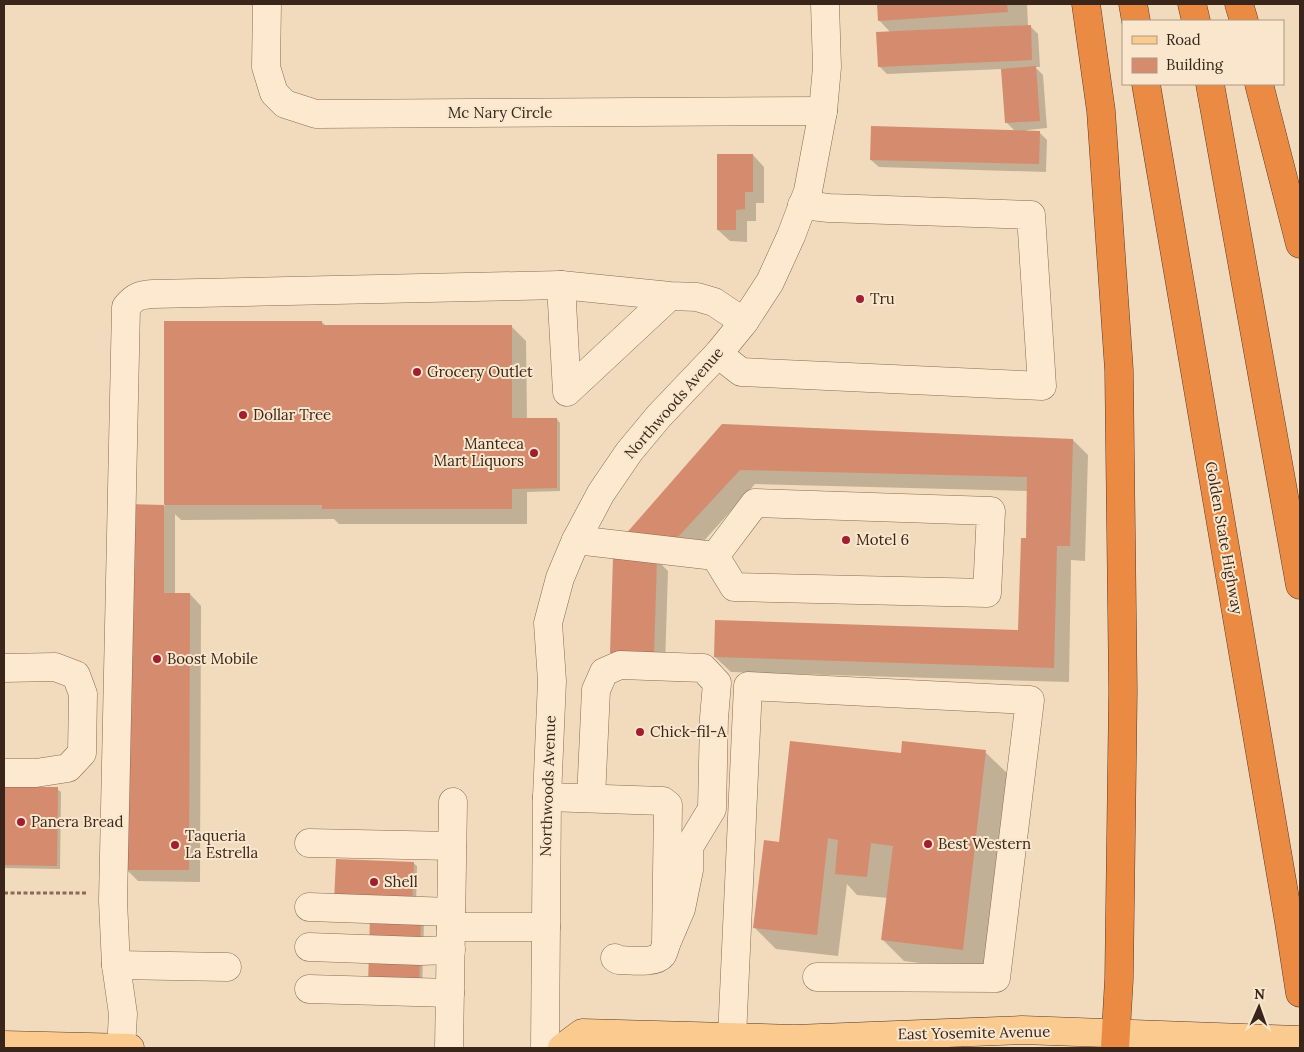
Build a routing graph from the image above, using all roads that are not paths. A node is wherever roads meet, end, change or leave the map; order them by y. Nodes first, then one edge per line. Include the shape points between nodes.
1 (267, 4) edge
2 (825, 4) edge
3 (1086, 4) edge
4 (1133, 4) edge
5 (1192, 4) edge
6 (1239, 4) edge
7 (1136, 20) edge
8 (1196, 20) edge
9 (1244, 20) edge
10 (1146, 85) edge
11 (1210, 85) edge
12 (1260, 85) edge
13 (823, 111) junction
14 (802, 205) junction
15 (1300, 244) edge
16 (561, 285) junction
17 (670, 296) junction
18 (744, 322) junction
19 (718, 354) junction
20 (576, 540) junction
21 (715, 556) junction
22 (1300, 585) edge
23 (4, 668) edge
24 (4, 773) edge
25 (547, 797) junction
26 (603, 799) junction
27 (453, 802) dead end
28 (309, 843) dead end
29 (452, 846) junction
30 (309, 907) dead end
31 (546, 927) junction
32 (451, 929) junction
33 (666, 944) junction
34 (309, 947) dead end
35 (616, 958) dead end
36 (116, 965) junction
37 (228, 967) dead end
38 (817, 977) dead end
39 (309, 989) dead end
40 (450, 992) junction
41 (1300, 993) edge
42 (732, 1037) junction
43 (1115, 1040) edge
44 (1300, 1040) edge
45 (4, 1045) edge
46 (121, 1048) edge
47 (130, 1048) edge
48 (449, 1048) edge
49 (545, 1048) edge
50 (562, 1048) edge

1 - 13 street, Mc Nary Circle via 266,67 274,93 285,104 316,114
2 - 13 street, Northwoods Avenue via 827,67
3 - 43 highway via 1101,111 1119,370 1123,691 1119,979
4 - 7 highway
5 - 8 highway
6 - 9 highway
10 - 41 highway, Golden State Highway
11 - 22 highway
12 - 15 highway
13 - 14 street, Northwoods Avenue via 808,191
14 - 18 street, Northwoods Avenue via 770,282
14 - 19 street via 1031,215 1042,386 741,372
16 - 17 street
16 - 17 street via 567,392
16 - 36 street via 154,294 139,295 126,307 113,901
17 - 18 street via 697,297 714,302
18 - 19 street, Northwoods Avenue
19 - 20 street, Northwoods Avenue via 629,452 601,492
20 - 21 street
20 - 25 street, Northwoods Avenue via 560,578 548,623 552,681
21 - 21 street via 734,587 987,592 990,511 755,503
23 - 24 street via 55,667 76,675 83,694 82,753 68,768
25 - 26 street
25 - 31 street, Northwoods Avenue
26 - 33 street via 663,801 668,805
26 - 33 street via 596,690 604,672 620,665 703,668 718,683 712,809 689,847 689,870 681,908
27 - 29 street
28 - 29 street
29 - 32 street
30 - 32 street
31 - 32 street
31 - 49 street, Northwoods Avenue
32 - 34 street via 420,951
32 - 40 street
33 - 35 street via 662,955 653,960
36 - 37 street
36 - 46 street via 123,1014
38 - 42 street via 996,978 1030,700 748,686
39 - 40 street
40 - 48 street
42 - 43 main road, East Yosemite Avenue via 795,1039 1022,1030
42 - 50 main road, East Yosemite Avenue via 582,1033
43 - 44 main road, East Yosemite Avenue
45 - 46 main road
46 - 47 main road

